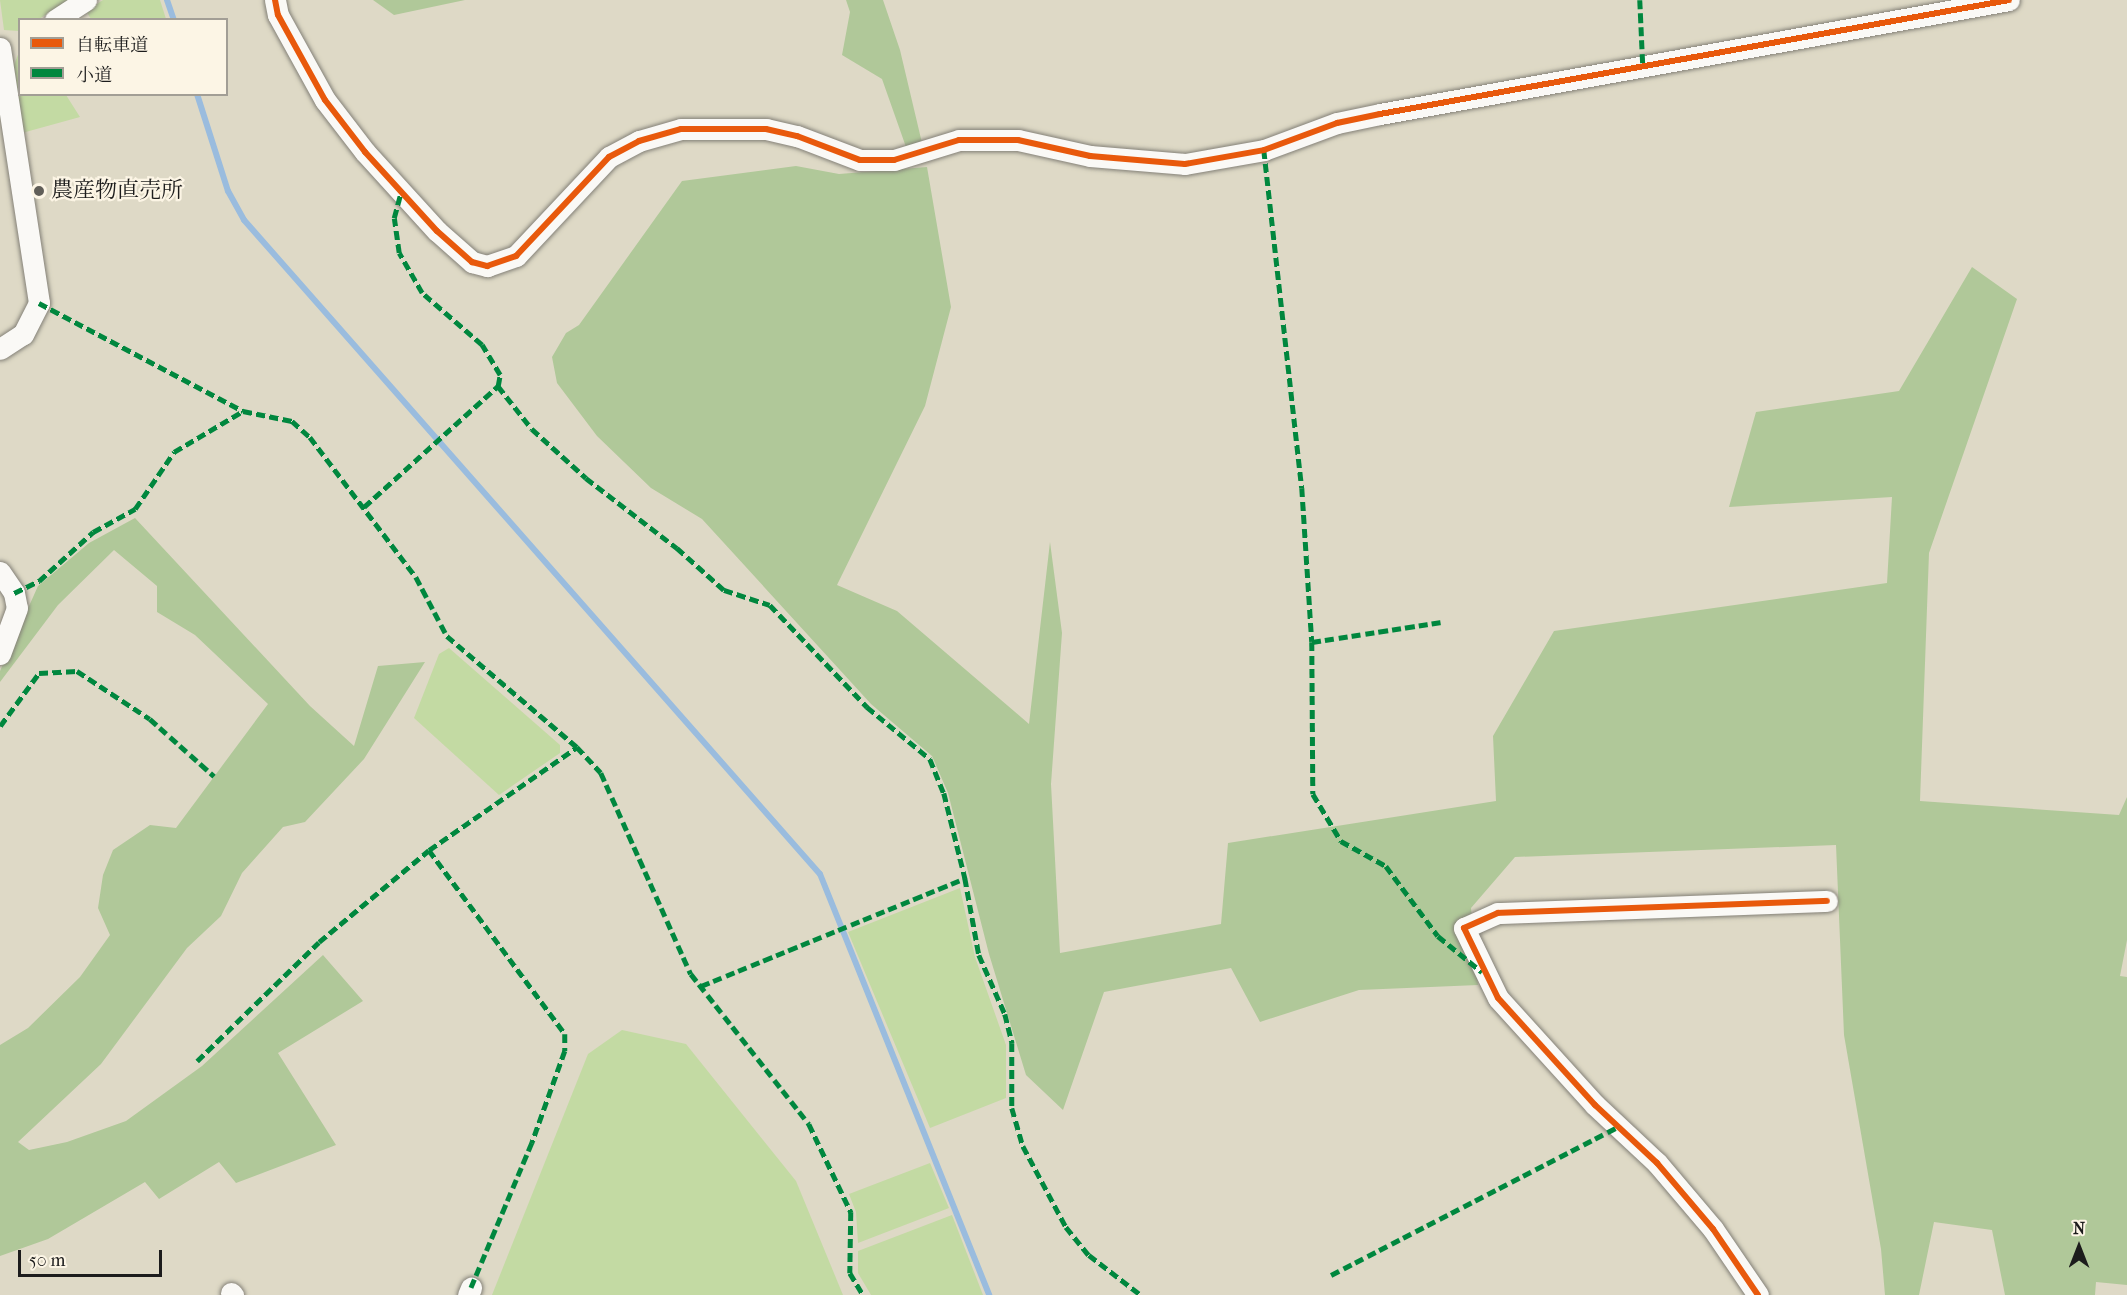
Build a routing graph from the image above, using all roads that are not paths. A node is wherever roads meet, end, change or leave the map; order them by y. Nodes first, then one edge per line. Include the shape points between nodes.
1 (86, 0) edge
2 (275, 0) edge
3 (2009, 0) edge
4 (58, 18) edge
5 (7, 48) edge
6 (0, 349) edge
7 (0, 572) edge
8 (0, 654) edge
9 (1827, 901) dead end
10 (1758, 1295) edge

1 - 4 street
2 - 3 street via 278,15 326,100 365,152 437,231 472,262 487,266 516,256 609,157 639,141 681,129 766,129 797,136 860,160 894,160 959,140 1018,140 1090,156 1185,164 1264,150 1337,123 1380,114
5 - 6 street via 39,303 23,334
7 - 8 street via 14,593 17,608
9 - 10 street via 1498,914 1464,928 1498,998 1595,1105 1657,1163 1713,1229

